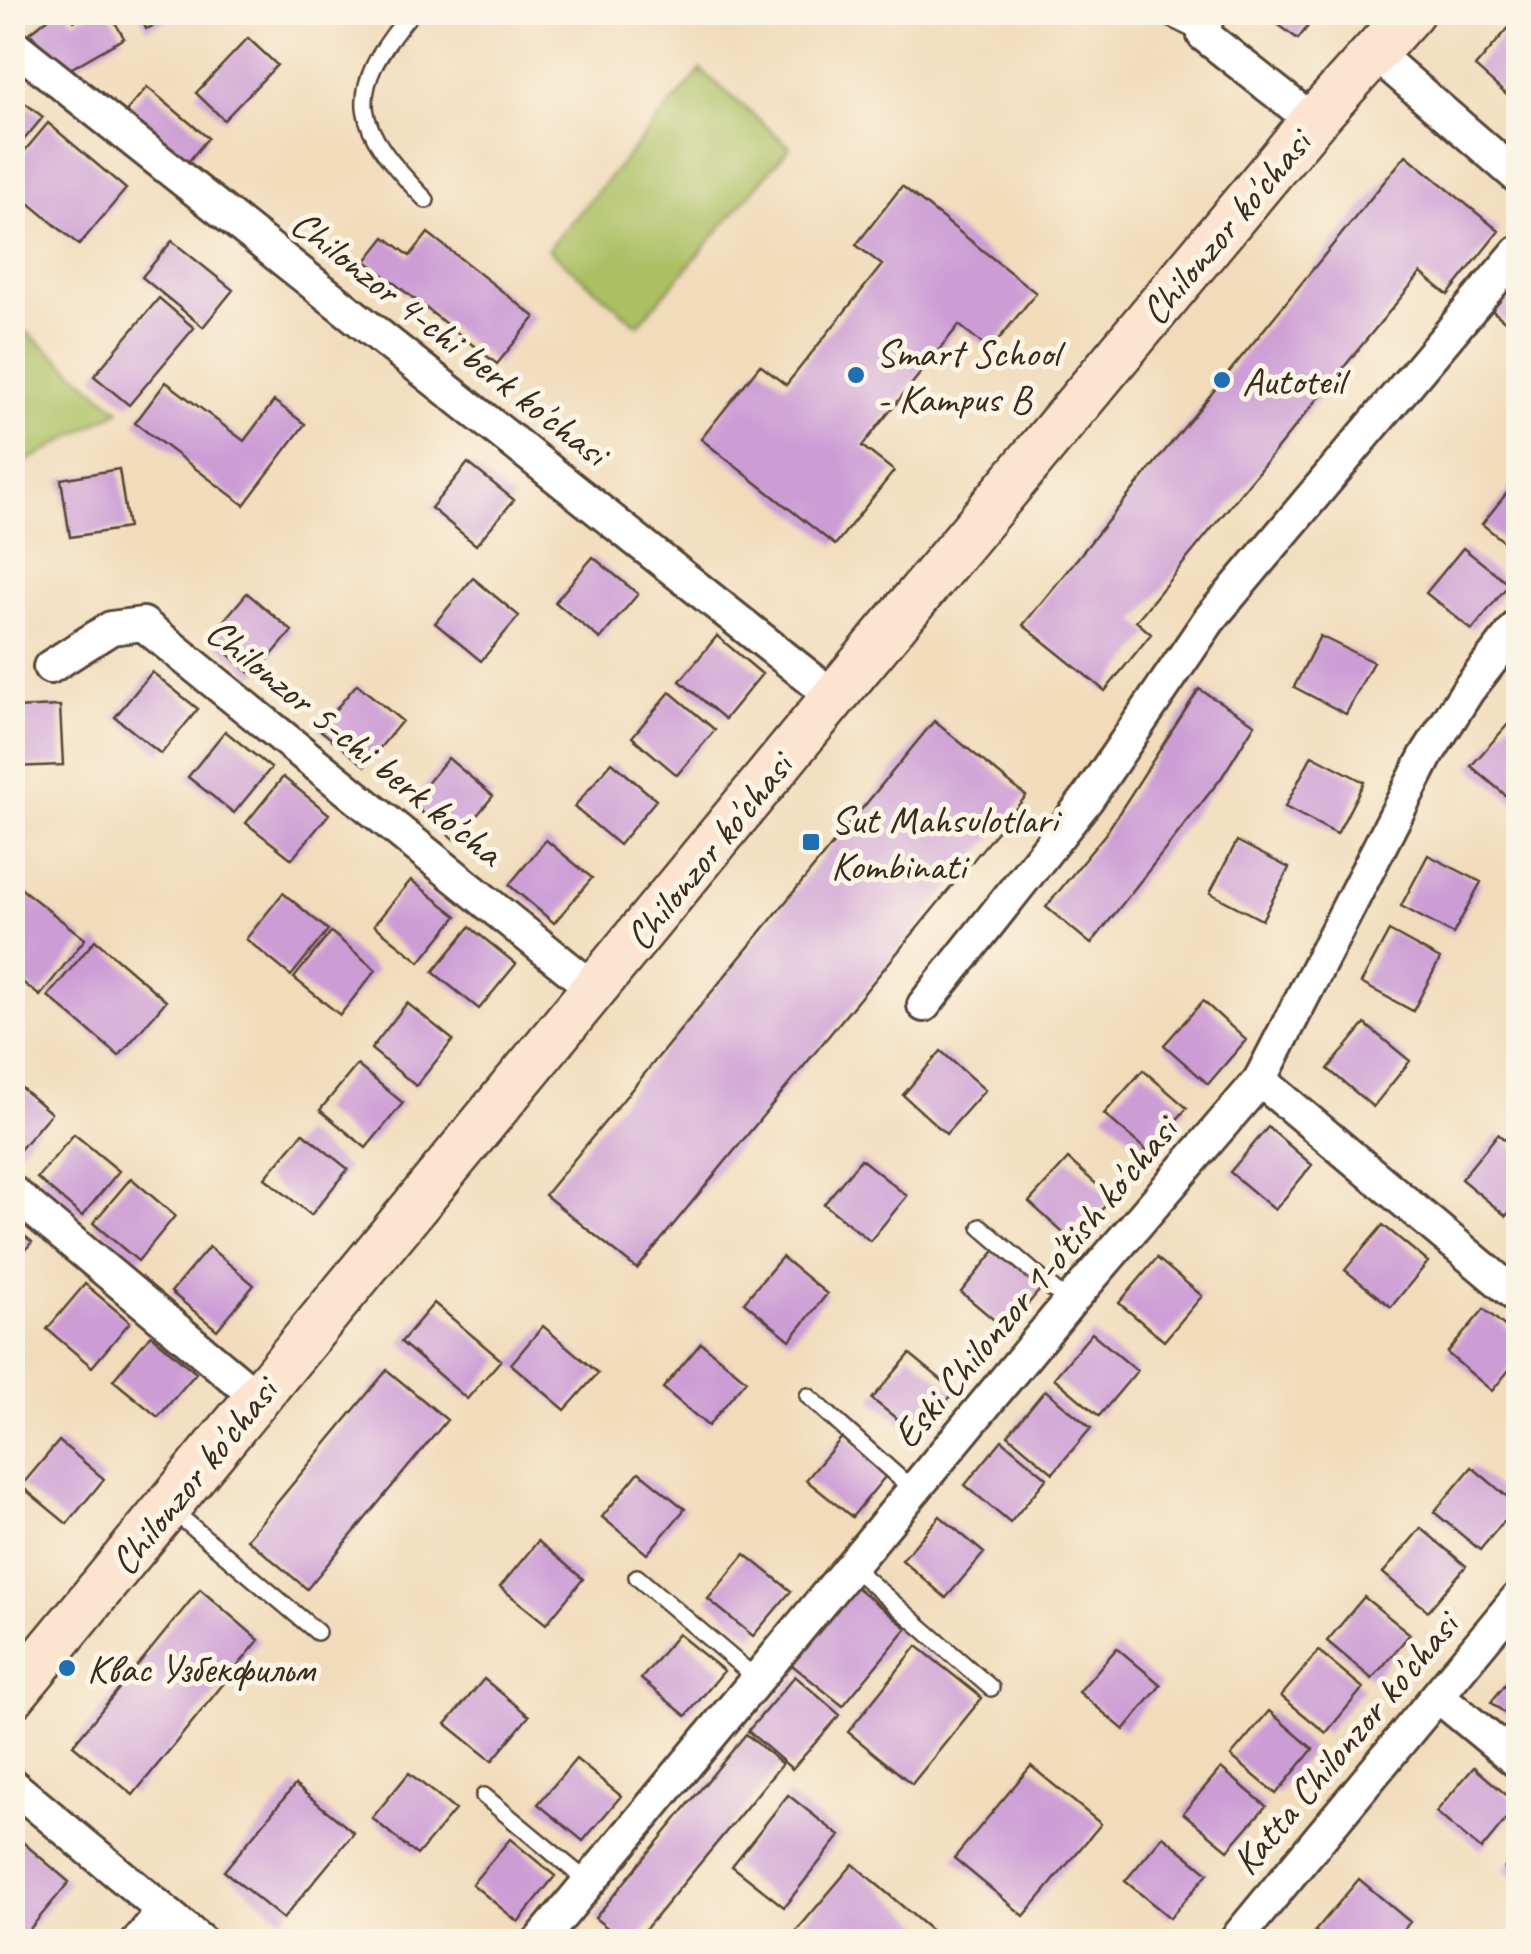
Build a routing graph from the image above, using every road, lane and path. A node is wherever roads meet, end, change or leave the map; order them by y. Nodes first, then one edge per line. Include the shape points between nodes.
1 (412, 12) edge
2 (1157, 12) edge
3 (1411, 12) edge
4 (1206, 24) edge
5 (12, 44) edge
6 (1376, 54) junction
7 (1313, 121) junction
8 (1518, 177) edge
9 (426, 200) dead end
10 (1518, 252) edge
11 (1518, 626) edge
12 (50, 667) dead end
13 (834, 697) junction
14 (595, 990) junction
15 (924, 1006) dead end
16 (1260, 1080) junction
17 (12, 1192) edge
18 (981, 1226) dead end
19 (1518, 1297) edge
20 (1069, 1303) junction
21 (808, 1396) dead end
22 (257, 1397) junction
23 (914, 1491) junction
24 (168, 1506) junction
25 (850, 1566) junction
26 (636, 1577) dead end
27 (1518, 1598) edge
28 (318, 1632) dead end
29 (758, 1680) junction
30 (991, 1688) dead end
31 (12, 1696) edge
32 (1438, 1696) junction
33 (1518, 1762) edge
34 (12, 1785) edge
35 (484, 1796) dead end
36 (588, 1882) junction
37 (163, 1911) junction
38 (138, 1942) edge
39 (201, 1942) edge
40 (539, 1942) edge
41 (1234, 1942) edge

1 - 9 lane via 368,74 363,117 381,154
2 - 4 lane
3 - 6 main road, Chilonzor ko'chasi
4 - 7 street
5 - 13 street, Chilonzor 4-chi berk ko'chasi
6 - 7 main road, Chilonzor ko'chasi
6 - 8 street
7 - 13 main road, Chilonzor ko'chasi
10 - 15 street via 1208,620 1087,799
11 - 16 street, Eski Chilonzor 1-o'tish ko'chasi via 1426,756
12 - 14 street, Chilonzor 5-chi berk ko'cha via 111,628 143,624
13 - 14 main road, Chilonzor ko'chasi
14 - 22 main road, Chilonzor ko'chasi
16 - 19 street
16 - 20 street, Eski Chilonzor 1-o'tish ko'chasi
17 - 22 street
18 - 20 lane
20 - 23 street, Eski Chilonzor 1-o'tish ko'chasi
21 - 23 lane
22 - 24 main road, Chilonzor ko'chasi
23 - 25 street, Eski Chilonzor 1-o'tish ko'chasi
24 - 28 lane
24 - 31 main road, Chilonzor ko'chasi
25 - 29 street, Eski Chilonzor 1-o'tish ko'chasi
25 - 30 lane
26 - 29 lane
27 - 32 street, Katta Chilonzor ko'chasi
29 - 36 street, Eski Chilonzor 1-o'tish ko'chasi
32 - 33 street
32 - 41 street, Katta Chilonzor ko'chasi
34 - 37 street
35 - 36 lane
36 - 40 street, Eski Chilonzor 1-o'tish ko'chasi
37 - 38 street
37 - 39 street

